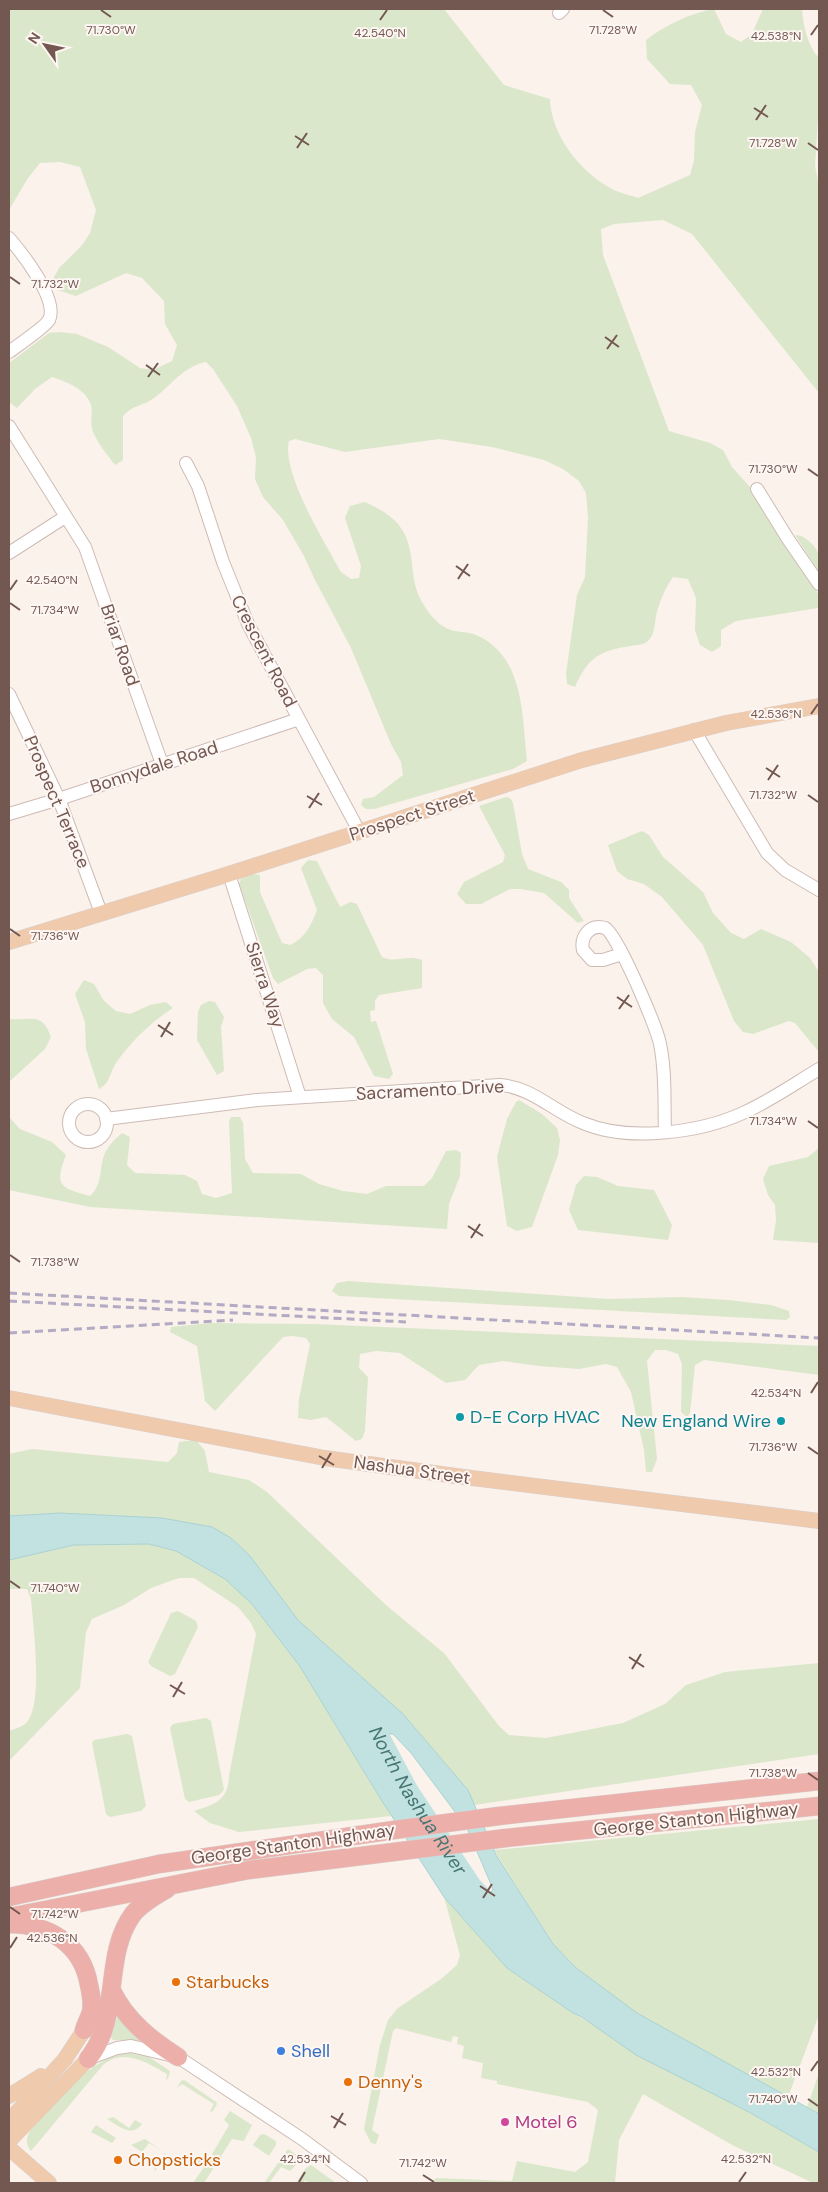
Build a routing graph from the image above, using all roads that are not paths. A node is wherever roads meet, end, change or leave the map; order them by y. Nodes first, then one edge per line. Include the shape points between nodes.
1 (9, 238) edge
2 (9, 352) edge
3 (9, 426) edge
4 (186, 463) dead end
5 (757, 489) dead end
6 (66, 517) junction
7 (9, 553) edge
8 (819, 584) edge
9 (9, 694) edge
10 (819, 706) edge
11 (299, 719) junction
12 (694, 730) junction
13 (162, 764) junction
14 (59, 799) junction
15 (9, 814) edge
16 (359, 832) junction
17 (229, 874) junction
18 (819, 890) edge
19 (101, 913) junction
20 (9, 942) edge
21 (622, 954) dead end
22 (819, 1068) edge
23 (300, 1097) junction
24 (106, 1120) dead end
25 (665, 1132) junction
26 (9, 1398) edge
27 (819, 1521) edge
28 (819, 1781) edge
29 (819, 1806) edge
30 (178, 1883) junction
31 (9, 1891) edge
32 (35, 1891) junction
33 (9, 1897) edge
34 (9, 1917) edge
35 (9, 1924) edge
36 (112, 1991) junction
37 (84, 2030) joint
38 (178, 2057) junction
39 (65, 2059) junction
40 (88, 2059) junction
41 (9, 2096) edge
42 (9, 2121) edge
43 (9, 2141) edge
44 (9, 2148) edge
45 (49, 2183) edge
46 (361, 2183) edge

1 - 2 street via 46,290 51,311 46,323
3 - 6 street, Briar Road
4 - 11 street, Crescent Road via 198,486 245,616
5 - 8 street
6 - 7 street
6 - 13 street, Briar Road via 85,547 96,574
9 - 14 street, Prospect Terrace
10 - 12 main road, Prospect Street
11 - 13 street, Bonnydale Road
11 - 16 street, Crescent Road
12 - 16 main road, Prospect Street via 582,760
12 - 18 street via 766,853 784,870
13 - 14 street, Bonnydale Road
14 - 15 street, Bonnydale Road
14 - 19 street, Prospect Terrace
16 - 17 main road, Prospect Street
17 - 19 main road, Prospect Street
17 - 23 street, Sierra Way
19 - 20 main road, Prospect Street
21 - 25 street via 661,1046
22 - 25 street, Sacramento Drive via 742,1114 713,1124
23 - 24 street, Sacramento Drive via 223,1103
23 - 25 street, Sacramento Drive via 509,1086 527,1091 575,1120 597,1128 635,1133
26 - 27 main road, Nashua Street via 325,1458
28 - 32 highway, George Stanton Highway via 394,1830 159,1864
29 - 30 highway, George Stanton Highway via 506,1838 249,1870
30 - 34 highway, George Stanton Highway
30 - 36 highway via 143,1904 130,1919 118,1949
31 - 32 highway
32 - 33 highway, George Stanton Highway
35 - 37 highway via 30,1925 44,1930 65,1941 80,1957 92,1998
36 - 38 highway via 130,2019
36 - 40 highway via 104,2029
37 - 39 main road
38 - 40 street via 131,2046
38 - 46 street via 302,2139
39 - 41 main road
39 - 42 main road
40 - 43 main road
44 - 45 main road

